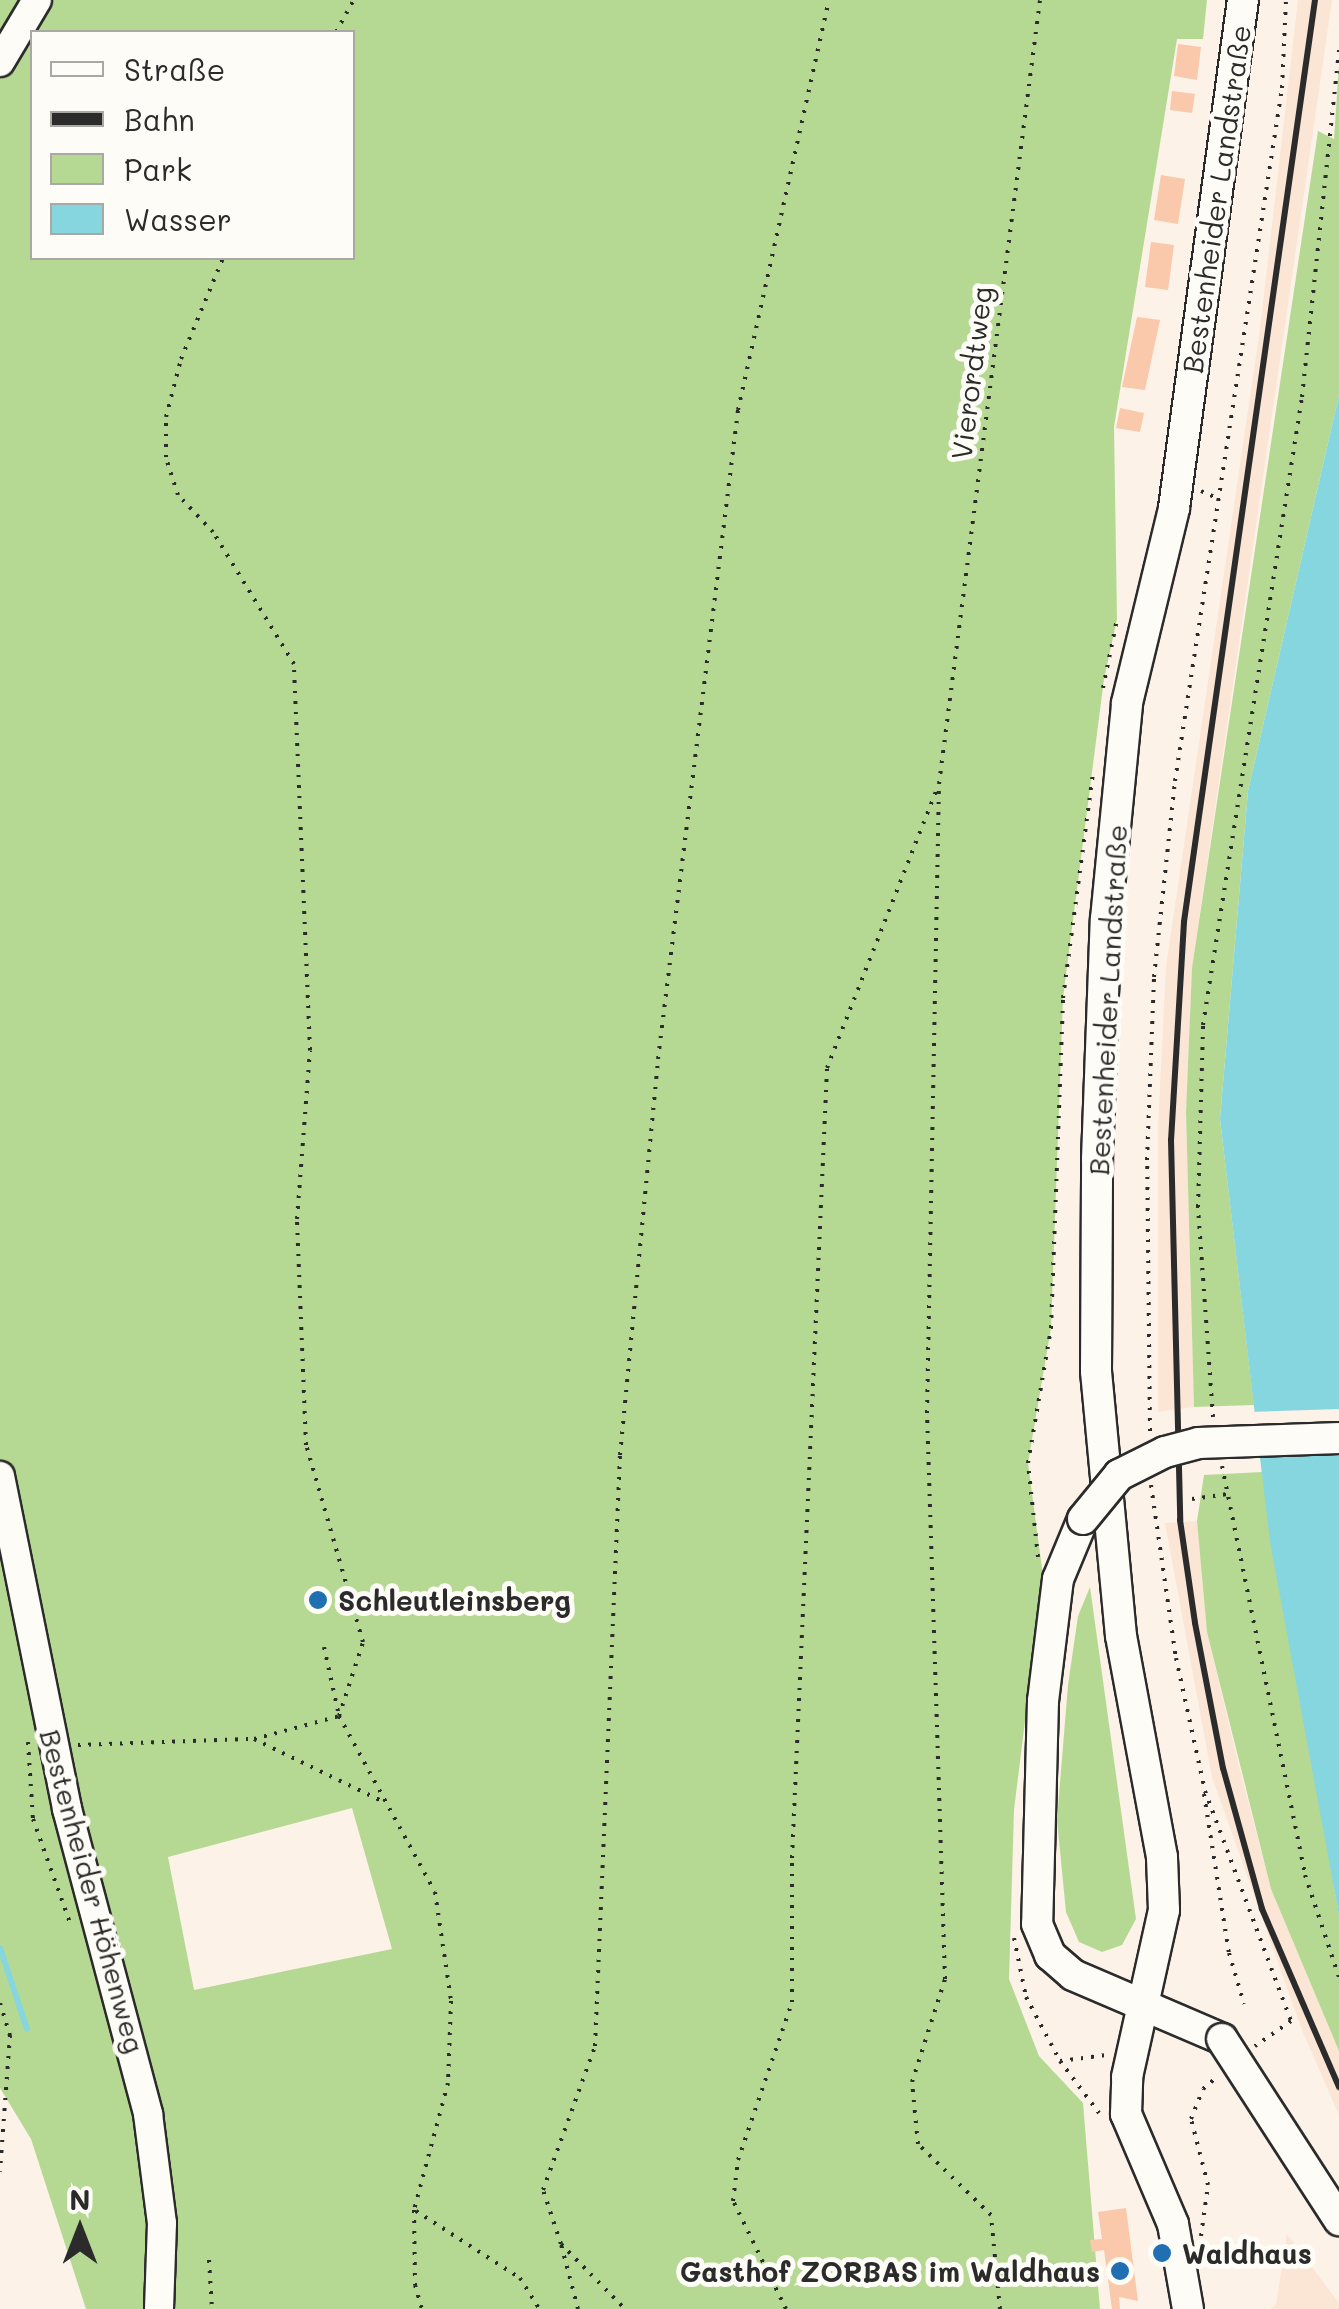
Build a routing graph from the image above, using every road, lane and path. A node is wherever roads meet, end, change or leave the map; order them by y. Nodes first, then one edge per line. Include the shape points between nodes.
1 (38, 0) edge
2 (354, 0) edge
3 (830, 0) edge
4 (1040, 0) edge
5 (1242, 0) edge
6 (1286, 0) edge
7 (337, 30) edge
8 (1339, 48) edge
9 (0, 62) edge
10 (222, 260) edge
11 (1117, 619) dead end
12 (1102, 698) dead end
13 (1095, 756) dead end
14 (938, 784) junction
15 (1214, 1425) dead end
16 (1150, 1437) dead end
17 (1339, 1438) edge
18 (1221, 1459) dead end
19 (1150, 1471) dead end
20 (0, 1476) edge
21 (1228, 1494) junction
22 (1192, 1499) dead end
23 (1162, 1504) dead end
24 (1151, 1506) junction
25 (1058, 1580) junction
26 (324, 1647) dead end
27 (338, 1716) junction
28 (254, 1740) junction
29 (53, 1746) junction
30 (1205, 1791) junction
31 (384, 1802) junction
32 (1339, 1977) edge
33 (0, 2003) edge
34 (1146, 2004) junction
35 (1244, 2004) dead end
36 (1231, 2054) junction
37 (1060, 2061) dead end
38 (1138, 2152) junction
39 (0, 2172) edge
40 (414, 2210) junction
41 (1339, 2220) edge
42 (561, 2244) junction
43 (1178, 2254) junction
44 (209, 2260) dead end
45 (159, 2309) edge
46 (212, 2309) edge
47 (422, 2309) edge
48 (539, 2309) edge
49 (578, 2309) edge
50 (625, 2309) edge
51 (786, 2309) edge
52 (1000, 2309) edge
53 (1188, 2309) edge

1 - 9 street
2 - 7 path
3 - 42 path via 738,410 658,1058 620,1455 595,2046 543,2190
4 - 14 path, Vierordtweg
5 - 34 main road, Bestenheider Landstraße via 1174,508 1127,703 1106,919 1096,1371 1121,1636 1162,1857 1164,1910
6 - 16 path via 1282,88 1175,781 1154,977 1146,1160
8 - 15 path via 1302,397 1202,1026 1198,1207
10 - 27 path via 181,360 166,417 166,457 178,495 214,532 294,664 310,1050 297,1219 306,1446 363,1642
11 - 12 path
13 - 25 path via 1063,998 1051,1328 1028,1463 1043,1576
14 - 51 path via 827,1068 792,1858 792,2002 738,2160 732,2200
14 - 52 path via 927,1413 944,1980 912,2082 918,2144 991,2216
17 - 25 main road, bridge via 1199,1443 1164,1452 1119,1475 1083,1519
18 - 21 path
19 - 24 path
20 - 29 street, Bestenheider Höhenweg
21 - 22 path
21 - 32 path via 1305,1875
23 - 24 path
24 - 30 path
25 - 34 main road via 1038,1775 1037,1924 1050,1954 1074,1975
26 - 27 path
27 - 28 path
27 - 31 path
28 - 29 path
28 - 31 path
29 - 45 street, Bestenheider Höhenweg via 148,2114 162,2223
30 - 35 path via 1222,1915
30 - 36 path via 1291,2021
31 - 40 path via 435,1892 451,2001 448,2083
33 - 39 path via 10,2035
34 - 36 main road
34 - 38 main road, Bestenheider Landstraße via 1125,2088
36 - 41 main road, bridge
36 - 43 path via 1203,2089 1191,2120 1208,2207 1199,2241
37 - 38 path
38 - 43 main road, Bestenheider Landstraße via 1157,2184
40 - 47 path via 414,2285
40 - 48 path via 520,2278
42 - 49 path
42 - 50 path
43 - 53 main road, Bestenheider Landstraße
44 - 46 path

